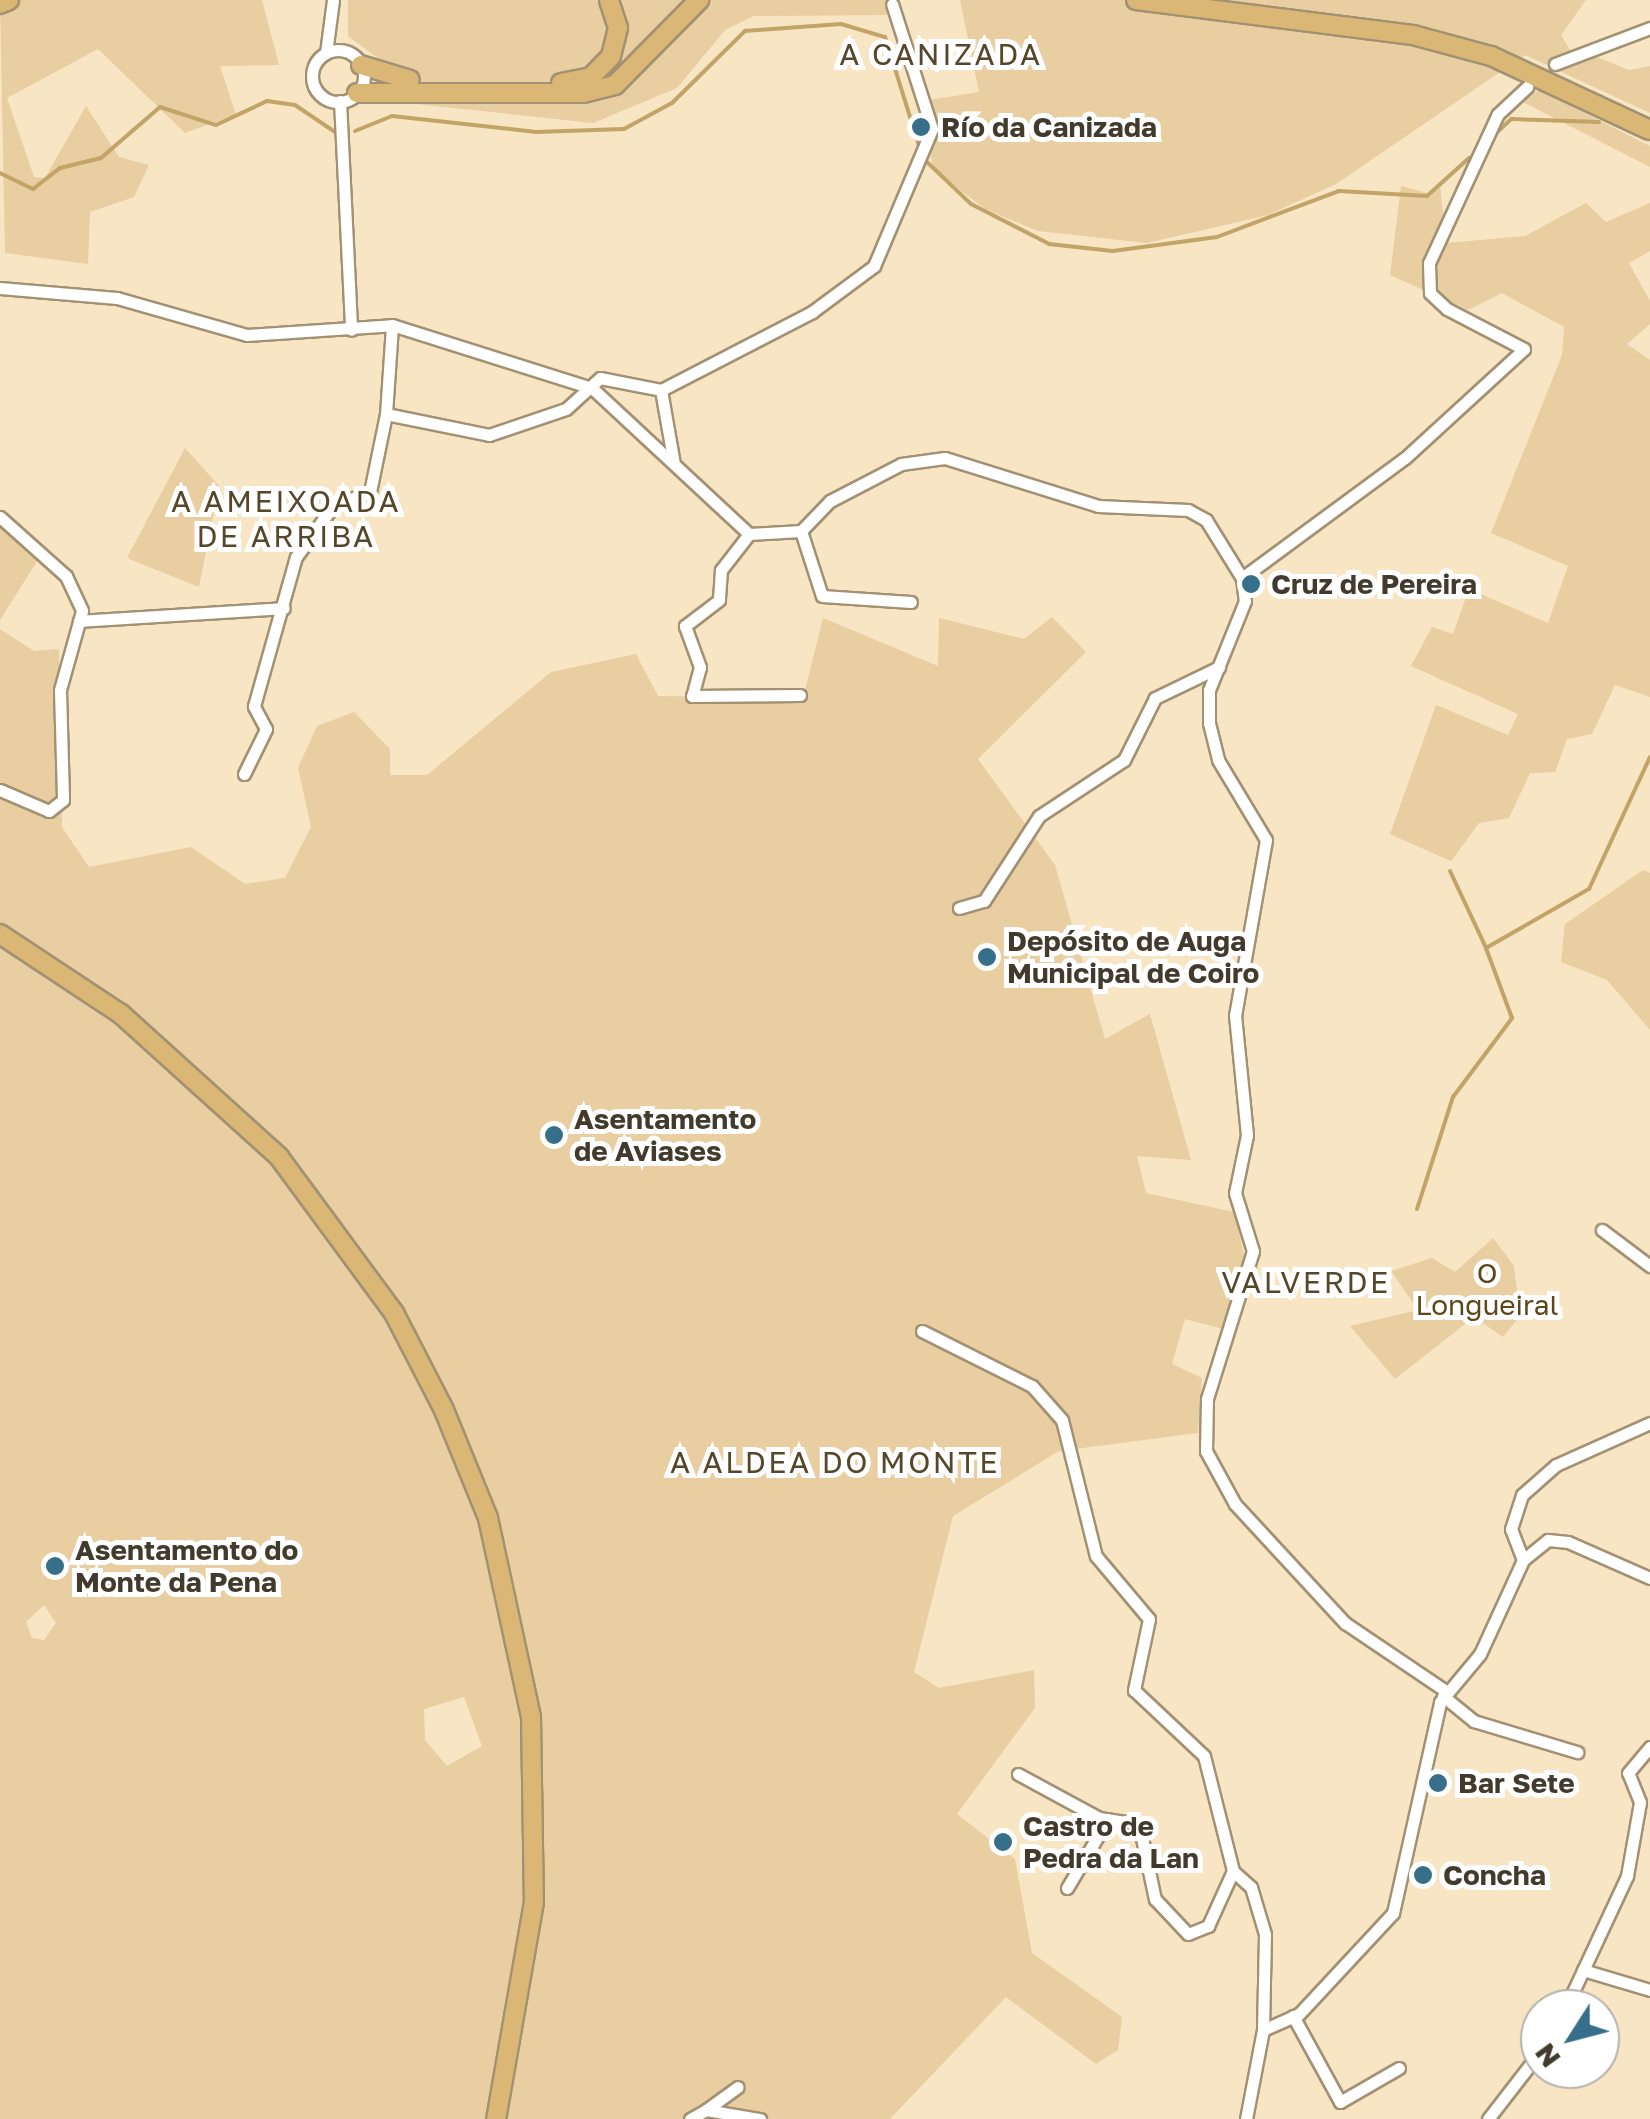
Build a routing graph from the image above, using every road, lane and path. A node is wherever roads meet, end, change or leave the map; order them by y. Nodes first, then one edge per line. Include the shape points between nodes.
1 (9, 0) edge
2 (333, 0) edge
3 (609, 0) edge
4 (699, 0) edge
5 (1136, 0) edge
6 (0, 4) edge
7 (892, 4) dead end
8 (334, 16) junction
9 (1650, 28) edge
10 (326, 53) junction
11 (356, 59) junction
12 (1555, 64) dead end
13 (1528, 87) dead end
14 (349, 98) junction
15 (1650, 130) edge
16 (0, 288) edge
17 (392, 326) junction
18 (351, 330) junction
19 (592, 388) junction
20 (661, 390) junction
21 (386, 414) junction
22 (674, 464) junction
23 (0, 517) edge
24 (802, 531) junction
25 (750, 534) junction
26 (1242, 578) junction
27 (911, 602) dead end
28 (284, 608) junction
29 (79, 621) junction
30 (1219, 667) junction
31 (800, 695) dead end
32 (244, 774) dead end
33 (0, 790) edge
34 (959, 908) dead end
35 (0, 937) edge
36 (1602, 1230) dead end
37 (1650, 1266) edge
38 (922, 1331) dead end
39 (1650, 1423) edge
40 (1523, 1560) junction
41 (1650, 1578) edge
42 (1444, 1694) junction
43 (1650, 1746) edge
44 (1577, 1752) dead end
45 (1018, 1774) dead end
46 (1108, 1819) junction
47 (1233, 1871) junction
48 (1067, 1888) dead end
49 (1583, 1970) junction
50 (1574, 1989) edge
51 (1650, 1990) edge
52 (1292, 2016) junction
53 (1263, 2030) junction
54 (1399, 2068) dead end
55 (1520, 2079) edge
56 (738, 2087) dead end
57 (706, 2110) junction
58 (1491, 2118) edge
59 (496, 2119) edge
60 (690, 2119) edge
61 (760, 2119) edge
62 (1246, 2119) edge

1 - 6 highway
2 - 8 street
3 - 11 highway via 616,43 602,69 578,82 405,80
4 - 14 highway via 615,85
5 - 15 highway via 1413,35 1562,85
7 - 20 street via 932,129 904,214 874,266 812,312
8 - 10 street
8 - 11 street
9 - 12 street
10 - 11 street
10 - 14 street via 314,83
11 - 14 street
13 - 26 street via 1498,114 1429,262 1430,293 1524,349 1406,458
14 - 18 street
16 - 18 street via 117,298 248,335
17 - 18 street
17 - 19 street
17 - 21 street
19 - 20 street via 612,376
19 - 21 street via 528,428 489,435
19 - 22 street
20 - 22 street
21 - 28 street via 370,492 333,506 296,557
22 - 25 street
23 - 29 street via 66,576
24 - 25 street
24 - 26 street via 830,500 887,471 944,458 1098,506 1188,510 1221,538
24 - 27 street via 822,596
25 - 31 street via 721,570 719,600 685,626 700,667 692,696
26 - 30 street via 1245,601
28 - 29 street
28 - 32 street via 254,706 266,729
29 - 33 street via 60,690 63,800 49,812
30 - 34 street via 1155,698 1124,760 1039,816 984,901
30 - 42 street via 1209,723 1218,760 1266,840 1235,1015 1248,1135 1234,1194 1253,1251 1207,1399 1206,1451 1235,1504 1344,1623
35 - 59 highway via 207,1085 322,1208 394,1313 488,1518 531,1717 536,1824 516,2034
36 - 37 street
38 - 47 street via 1032,1386 1062,1420 1096,1556 1149,1619 1134,1690 1204,1756
39 - 40 street via 1556,1466 1522,1495 1511,1529
40 - 41 street via 1548,1540 1568,1542
40 - 42 street via 1480,1654
42 - 44 street via 1474,1721
42 - 52 street via 1393,1913 1374,1944
43 - 49 street via 1628,1773 1640,1802 1626,1876
45 - 46 street
46 - 47 street via 1140,1824 1155,1900 1188,1934 1208,1926
46 - 48 street
47 - 53 street via 1251,1887 1265,1934 1257,1994
49 - 50 street
49 - 51 street
52 - 53 street
52 - 54 street via 1340,2102
53 - 62 street
55 - 58 street
56 - 57 street
57 - 60 street
57 - 61 street

